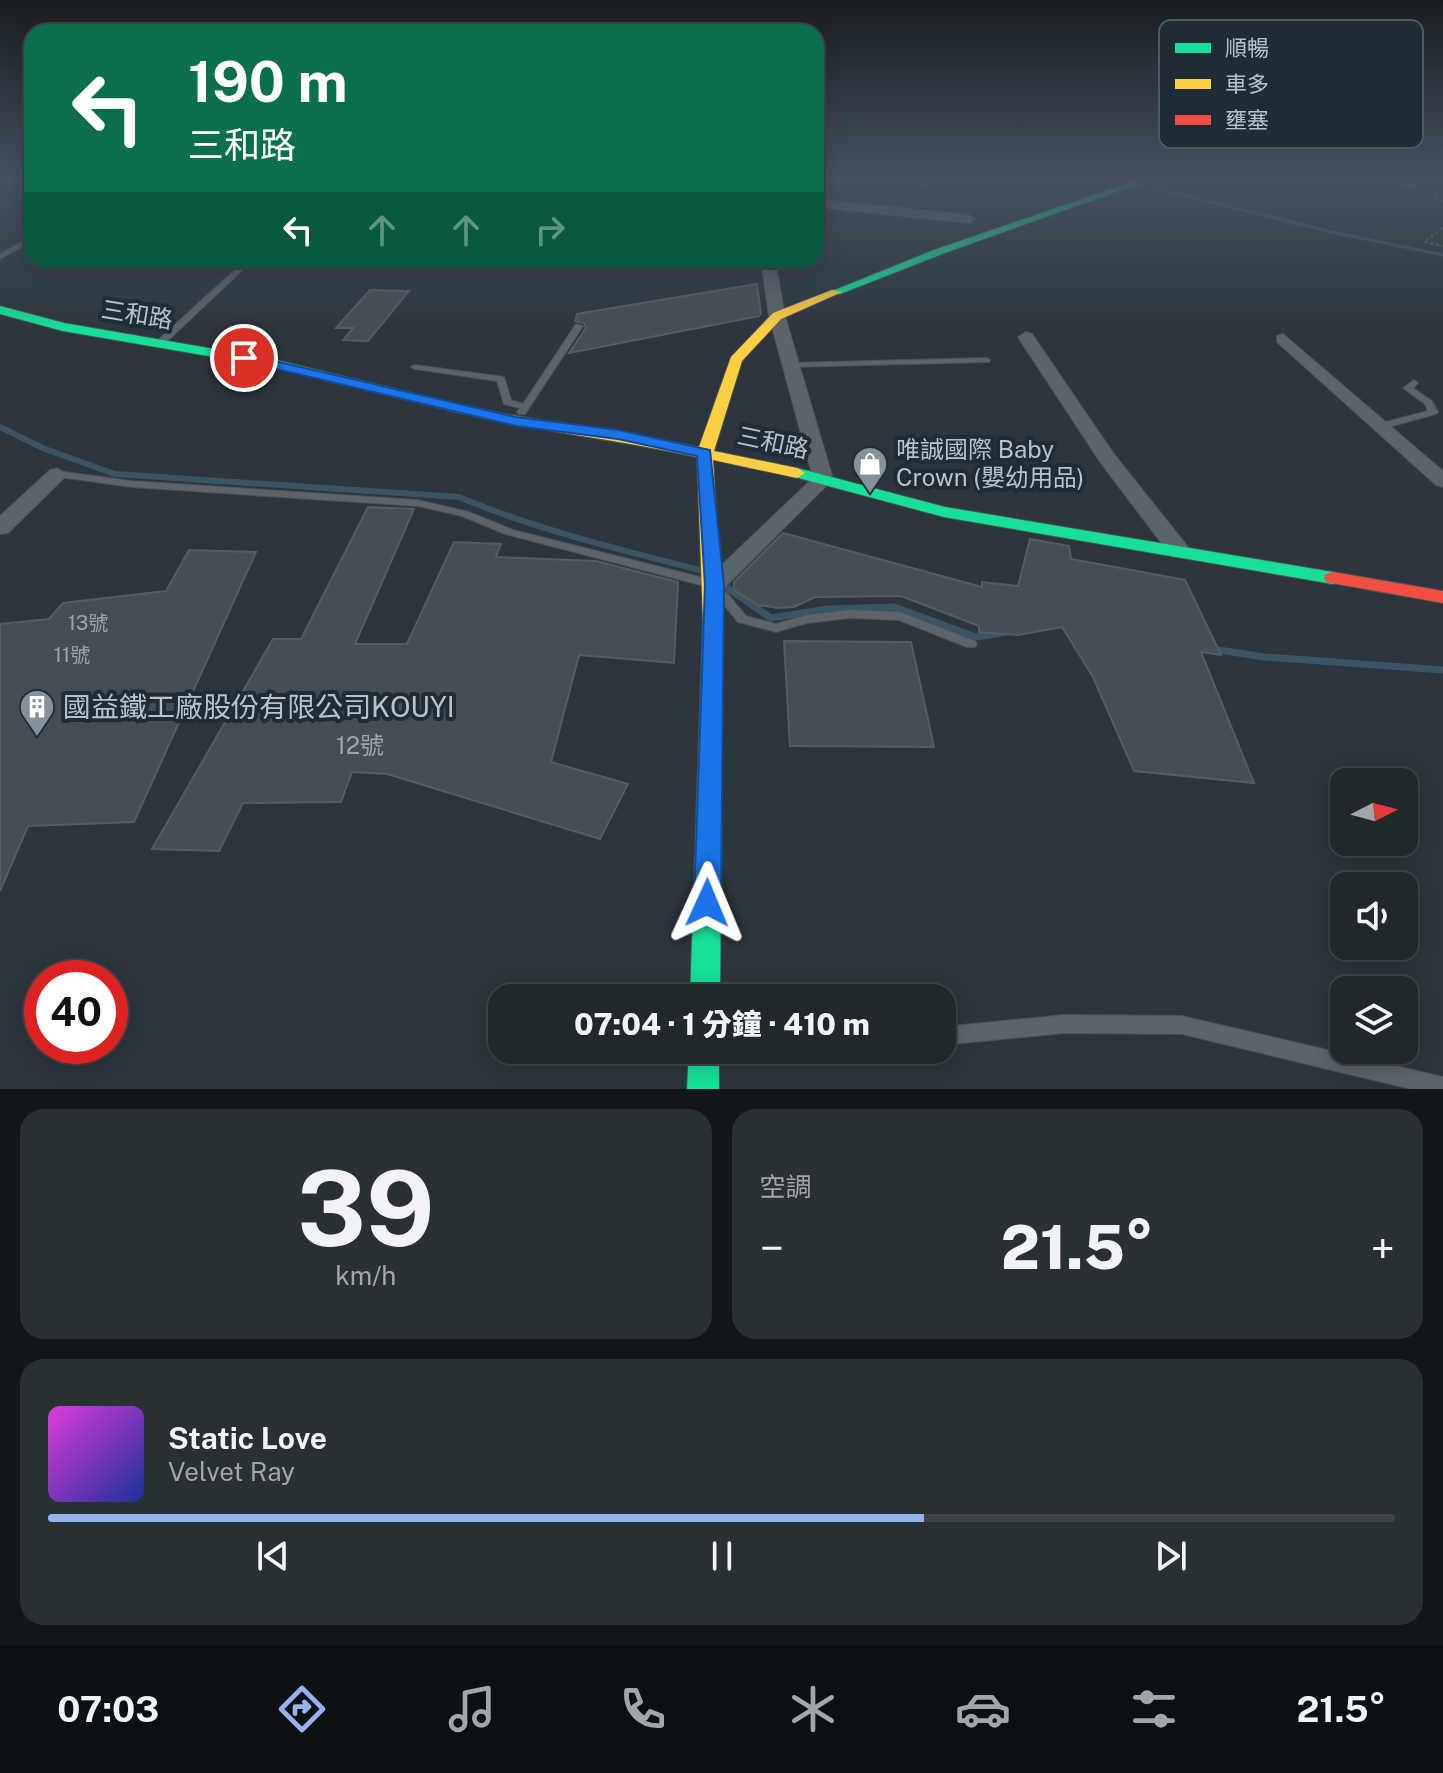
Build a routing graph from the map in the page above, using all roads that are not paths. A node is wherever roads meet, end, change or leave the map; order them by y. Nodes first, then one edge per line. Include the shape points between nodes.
1 (1002, 230) edge
2 (24, 243) edge
3 (0, 257) edge
4 (241, 268) edge
5 (769, 268) edge
6 (0, 310) edge
7 (777, 316) junction
8 (579, 326) dead end
9 (1026, 337) dead end
10 (1283, 339) dead end
11 (160, 343) junction
12 (986, 360) dead end
13 (790, 365) junction
14 (415, 367) dead end
15 (1414, 383) dead end
16 (521, 414) junction
17 (1381, 426) junction
18 (705, 453) junction
19 (57, 474) joint
20 (823, 479) junction
21 (1443, 481) edge
22 (0, 528) edge
23 (1180, 552) junction
24 (714, 585) junction
25 (1443, 597) edge
26 (971, 644) dead end
27 (705, 984) edge
28 (956, 1035) edge
29 (704, 1064) edge
30 (1443, 1087) edge
31 (703, 1089) edge

1 - 7 street
2 - 3 lane
4 - 11 lane
5 - 7 street
6 - 11 street, 三和路
7 - 13 street
7 - 18 street via 736,360
8 - 16 lane
9 - 23 street via 1107,458
10 - 17 street
11 - 16 street, 三和路
12 - 13 lane
13 - 20 street
14 - 16 lane via 501,379 507,402
15 - 17 lane via 1407,388 1433,412
16 - 18 street, 三和路
17 - 21 street
18 - 20 street, 三和路
18 - 24 street
19 - 22 street
19 - 24 lane via 131,484 418,503
20 - 23 street, 三和路 via 944,512
20 - 24 street
23 - 25 street, 三和路
24 - 26 lane via 742,619 776,628 850,614 900,616
24 - 27 street
28 - 30 lane via 1065,1024 1182,1025
29 - 31 street

